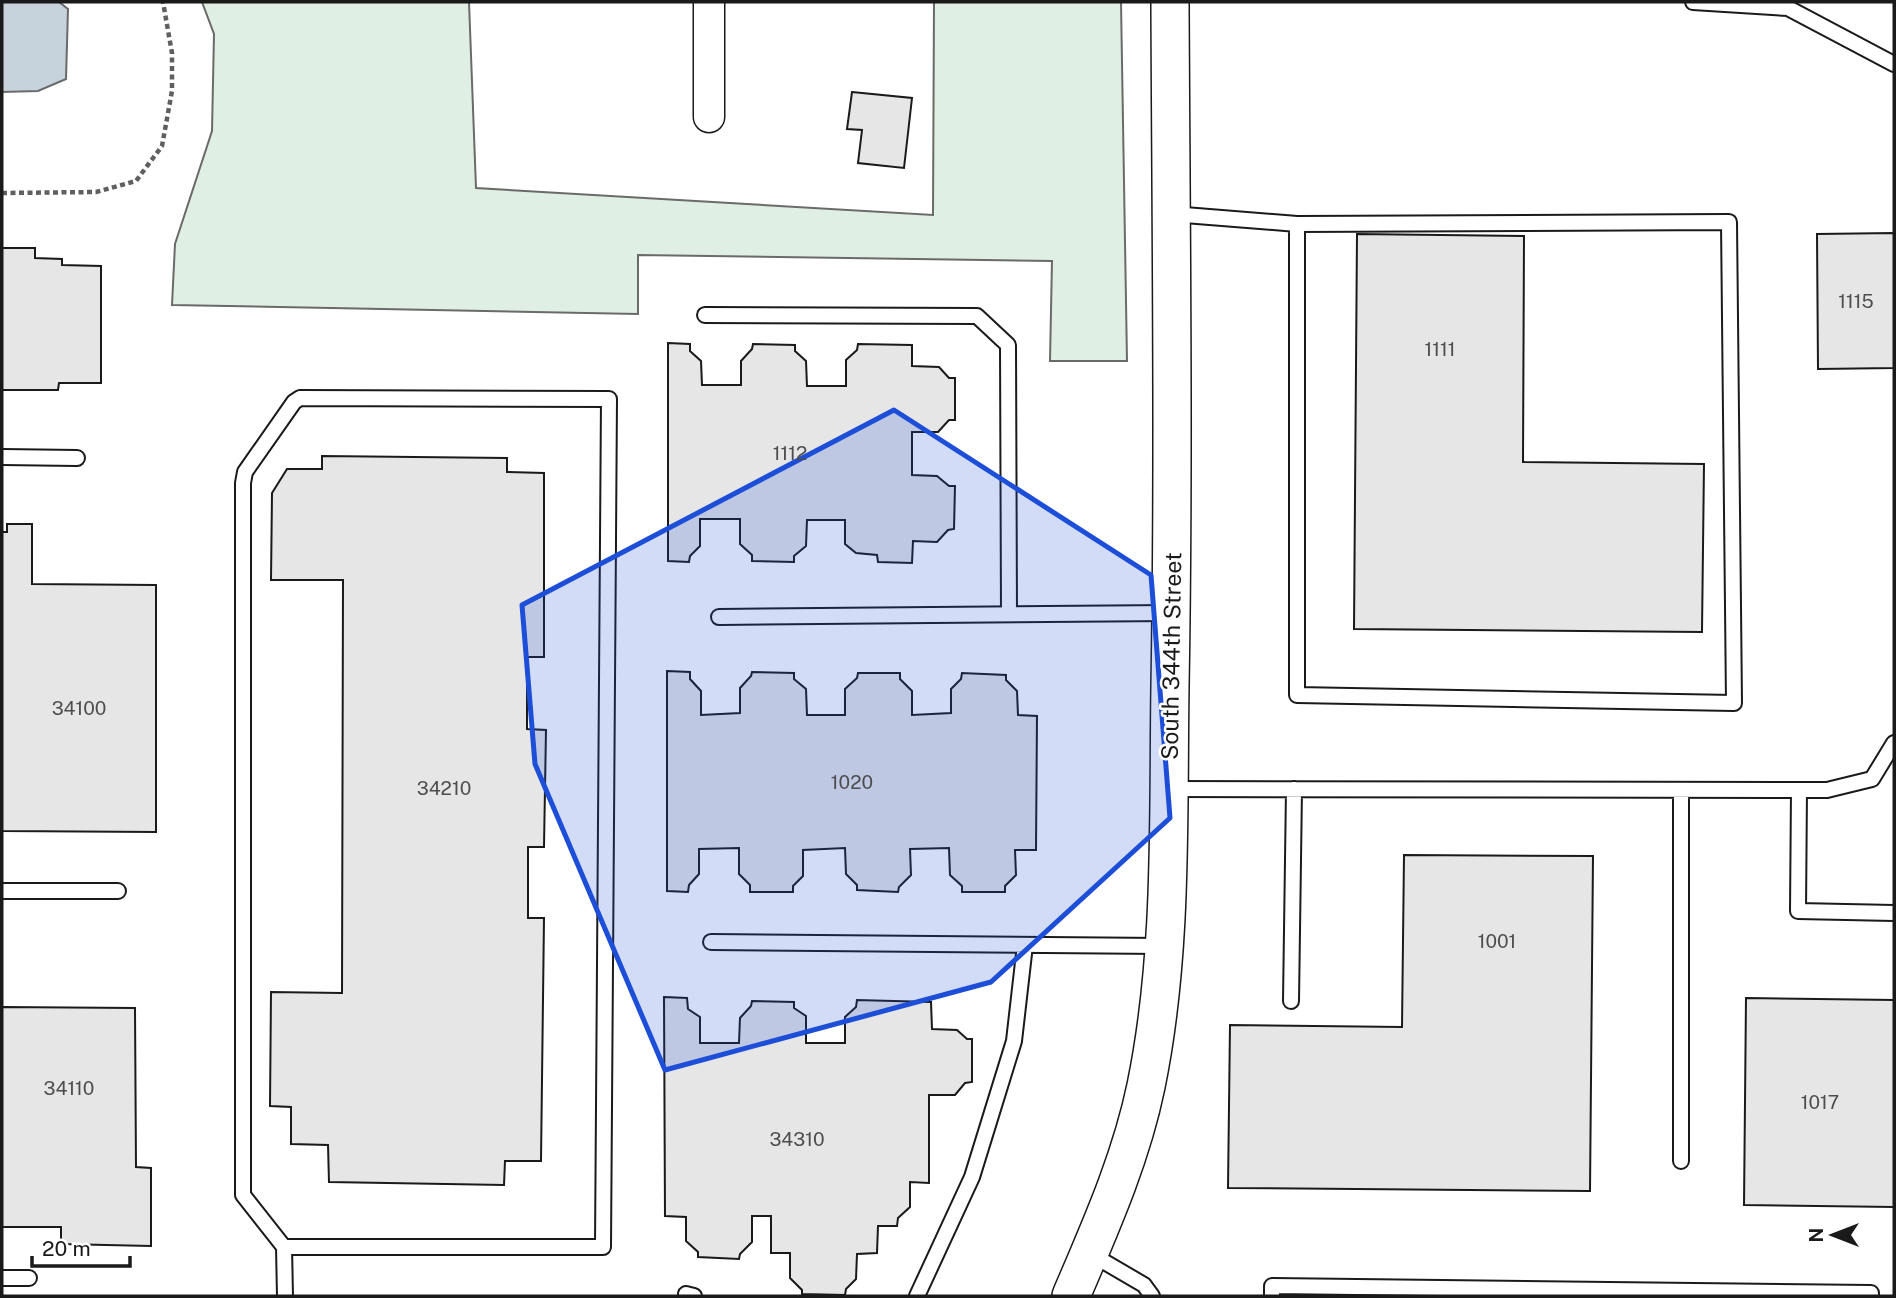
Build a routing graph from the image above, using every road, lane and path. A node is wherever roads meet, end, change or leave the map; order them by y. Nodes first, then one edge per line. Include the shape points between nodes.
1 (163, 2) edge
2 (709, 2) edge
3 (1170, 2) edge
4 (1693, 2) edge
5 (1894, 64) edge
6 (709, 117) dead end
7 (2, 193) edge
8 (1171, 214) junction
9 (1297, 224) junction
10 (705, 315) dead end
11 (2, 457) edge
12 (77, 458) dead end
13 (1172, 613) junction
14 (1009, 614) junction
15 (719, 617) dead end
16 (1893, 750) edge
17 (1169, 789) junction
18 (1294, 789) junction
19 (1681, 790) junction
20 (1799, 790) junction
21 (2, 891) edge
22 (118, 891) dead end
23 (1894, 913) edge
24 (710, 942) dead end
25 (1026, 945) junction
26 (1163, 946) junction
27 (1291, 1001) dead end
28 (1681, 1161) dead end
29 (284, 1247) junction
30 (1090, 1253) junction
31 (2, 1278) edge
32 (29, 1278) dead end
33 (1366, 1292) edge
34 (285, 1296) edge
35 (917, 1296) edge
36 (1072, 1296) edge
37 (1152, 1296) edge
38 (1272, 1296) edge
39 (1871, 1296) edge

1 - 7 path via 172,53 172,91 162,146 136,181 96,191
2 - 6 street
3 - 8 street, South 344th Street
4 - 5 lane via 1788,8
8 - 9 lane
8 - 13 street, South 344th Street
9 - 9 lane via 1297,695 1734,703 1729,222
10 - 14 lane via 977,316 1008,345
11 - 12 lane
13 - 14 lane
13 - 17 street, South 344th Street
14 - 15 lane
16 - 20 lane via 1872,779 1827,790
17 - 18 lane
17 - 26 street, South 344th Street
18 - 19 lane
18 - 27 lane
19 - 20 lane
19 - 28 lane
20 - 23 lane via 1797,911
21 - 22 lane
24 - 25 lane
25 - 26 lane
25 - 35 lane via 1014,1041 972,1177
26 - 30 street, South 344th Street via 1145,1088 1117,1185
29 - 29 lane via 603,1247 609,399 300,398 245,472 243,1195
29 - 34 lane
30 - 36 street, South 344th Street
30 - 37 lane via 1144,1285
31 - 32 lane
33 - 38 lane via 1272,1286
33 - 39 lane

